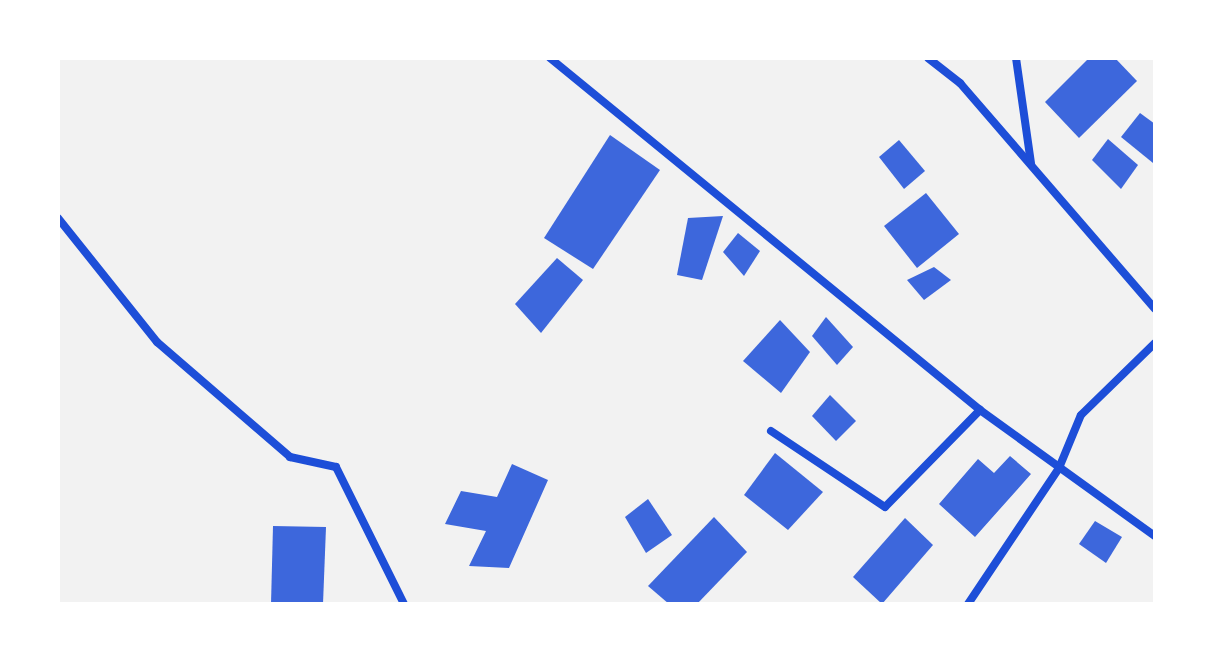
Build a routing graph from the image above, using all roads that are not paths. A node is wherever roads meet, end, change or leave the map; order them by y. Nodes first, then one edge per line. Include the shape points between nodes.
1 (550, 58) edge
2 (928, 58) edge
3 (1016, 58) edge
4 (1032, 166) junction
5 (58, 218) edge
6 (1155, 309) edge
7 (1155, 343) edge
8 (980, 410) junction
9 (771, 431) dead end
10 (1059, 468) junction
11 (1155, 536) edge
12 (404, 604) edge
13 (968, 604) edge

1 - 8 street
2 - 4 street via 960,83
3 - 4 street
4 - 6 street
5 - 12 street via 157,342 290,457 336,467
7 - 10 street via 1081,415
8 - 9 street via 885,507
8 - 10 street
10 - 11 street
10 - 13 street

